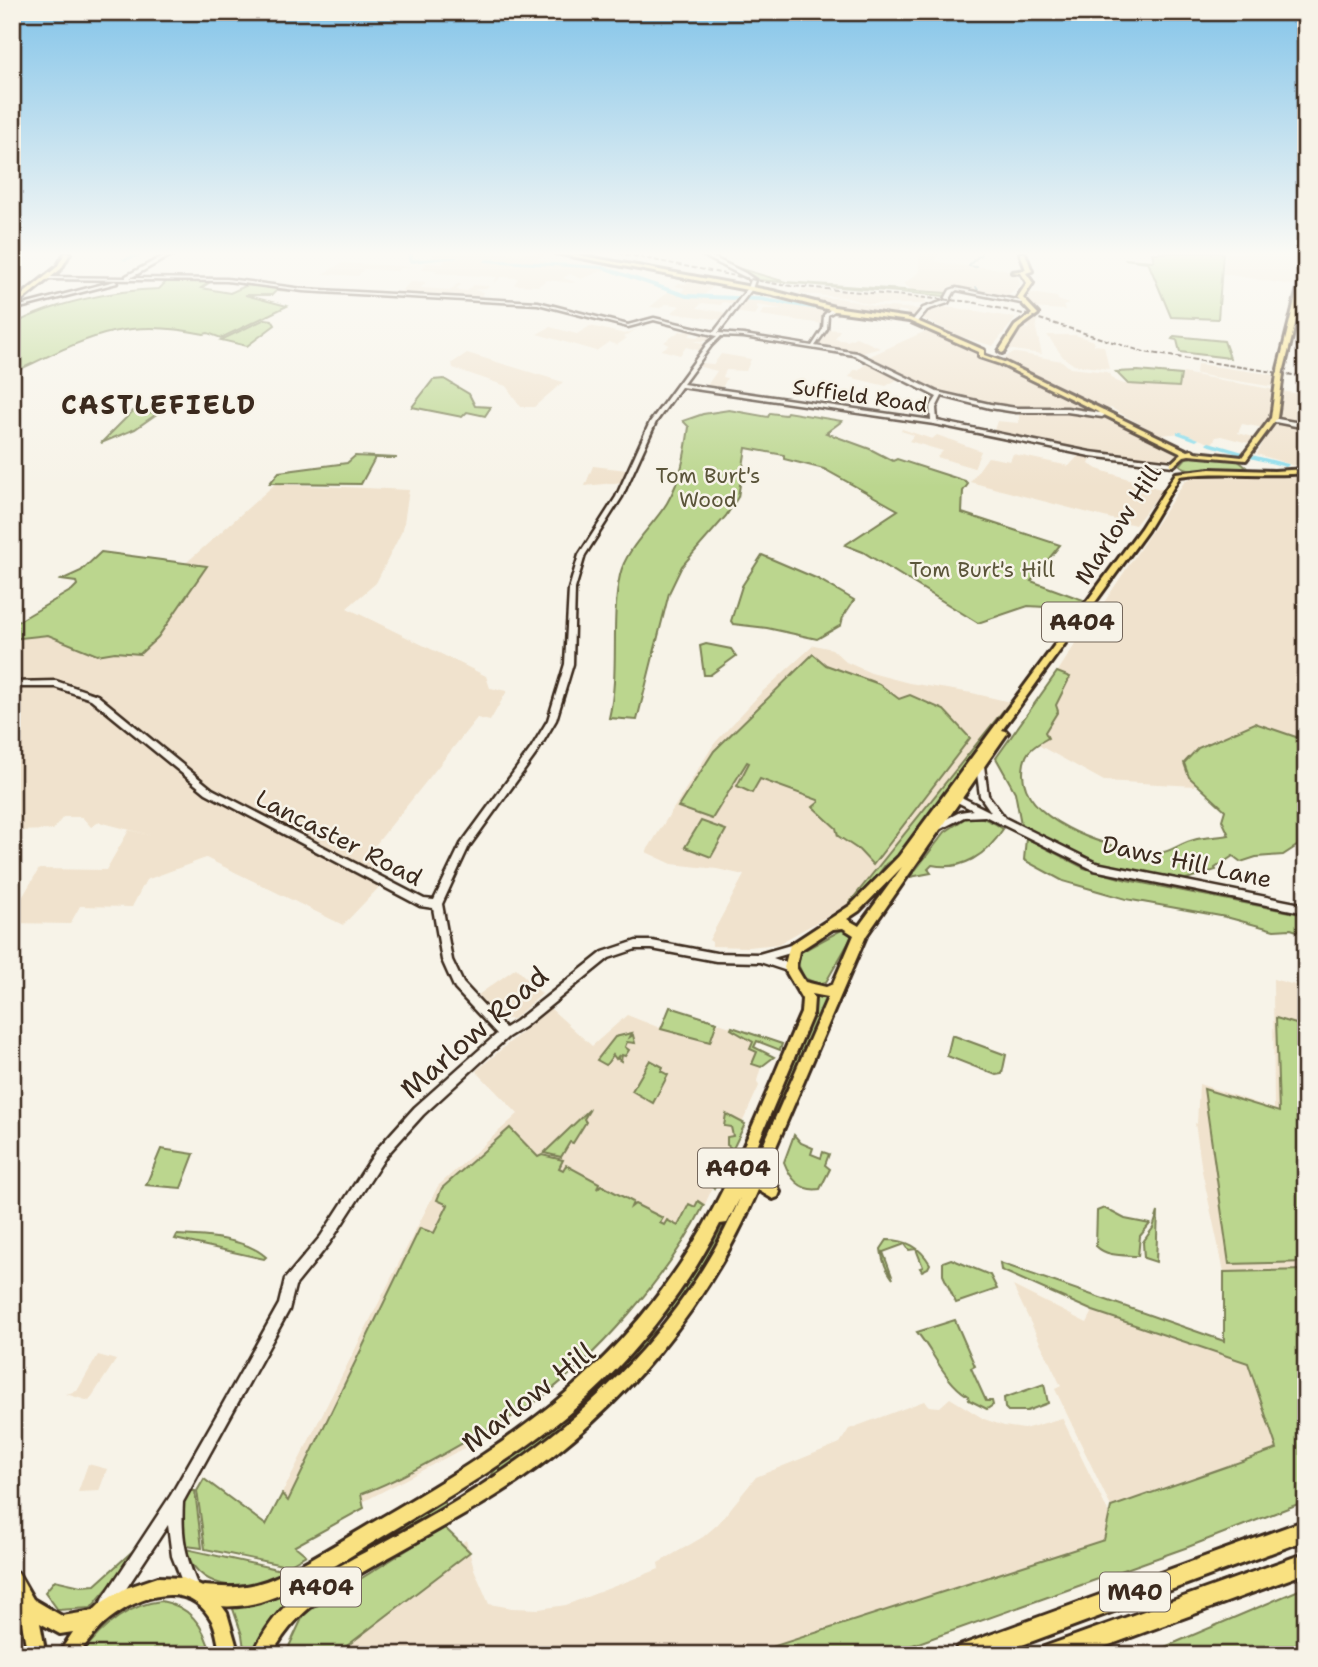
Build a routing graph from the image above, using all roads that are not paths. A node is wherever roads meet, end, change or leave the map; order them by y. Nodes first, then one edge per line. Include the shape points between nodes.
1 (703, 331) edge
2 (720, 331) edge
3 (822, 331) edge
4 (939, 331) edge
5 (1006, 331) edge
6 (1015, 331) edge
7 (1291, 331) edge
8 (718, 334) junction
9 (814, 346) junction
10 (987, 349) junction
11 (1000, 357) junction
12 (1014, 368) junction
13 (681, 385) junction
14 (937, 396) junction
15 (1103, 411) junction
16 (1092, 413) junction
17 (1114, 416) junction
18 (1272, 420) junction
19 (934, 422) junction
20 (1132, 426) junction
21 (1306, 426) edge
22 (1187, 453) junction
23 (1244, 459) junction
24 (1172, 464) junction
25 (1306, 469) edge
26 (1255, 470) junction
27 (1184, 473) junction
28 (12, 685) edge
29 (980, 766) junction
30 (954, 796) junction
31 (225, 800) joint
32 (986, 813) junction
33 (1002, 820) junction
34 (936, 828) junction
35 (438, 904) junction
36 (1306, 909) edge
37 (833, 924) junction
38 (861, 933) junction
39 (793, 948) junction
40 (761, 958) junction
41 (790, 968) junction
42 (803, 987) junction
43 (836, 988) junction
44 (504, 1034) junction
45 (751, 1171) junction
46 (773, 1192) dead end
47 (176, 1500) junction
48 (1306, 1530) edge
49 (1306, 1563) edge
50 (12, 1579) edge
51 (198, 1592) junction
52 (27, 1605) junction
53 (98, 1615) junction
54 (37, 1655) edge
55 (66, 1655) edge
56 (230, 1655) edge
57 (262, 1655) edge
58 (965, 1655) edge
59 (1052, 1655) edge

1 - 8 street
2 - 8 street
3 - 9 street
4 - 10 main road
5 - 10 main road
6 - 11 main road
7 - 18 main road
8 - 9 street
8 - 13 street
9 - 14 street via 863,357
10 - 11 main road
10 - 11 main road via 983,358
11 - 12 main road
12 - 15 main road
12 - 17 main road
13 - 19 street, Suffield Road
13 - 35 street via 653,422 619,497 577,566 569,664 552,720 464,846
14 - 16 street via 1009,409
14 - 19 street
15 - 16 street via 1102,415
15 - 17 main road
16 - 20 street
17 - 20 main road
17 - 22 main road
18 - 21 street
18 - 23 main road
19 - 24 street, Suffield Road via 1090,454
20 - 22 main road
22 - 23 main road
22 - 24 main road
23 - 26 main road
24 - 27 main road
25 - 26 main road via 1275,474
26 - 27 main road
27 - 29 main road, Marlow Hill / A404 via 1138,547
27 - 30 main road, Marlow Hill / A404 via 1178,474
28 - 31 street via 56,684 94,697
29 - 30 main road, Marlow Hill / A404
29 - 33 street via 984,796
30 - 32 street, Daws Hill Lane
30 - 34 main road, Marlow Hill / A404
30 - 37 main road, Marlow Hill / A404 via 875,889
31 - 35 street, Lancaster Road via 423,903
32 - 33 street, Daws Hill Lane
32 - 34 street via 963,814
33 - 36 street, Daws Hill Lane via 1094,866
34 - 38 main road, Marlow Hill / A404
35 - 44 street via 447,960 459,986
37 - 38 main road via 844,923
37 - 39 main road, Marlow Hill
38 - 43 main road, Marlow Hill
39 - 40 street, Marlow Road
39 - 41 main road
40 - 41 street, Marlow Road
40 - 44 street, Marlow Road via 716,957 664,946 621,949 593,962
41 - 42 main road
42 - 43 main road via 826,992
42 - 45 main road, Marlow Hill / A404 via 808,1010
43 - 45 main road, Marlow Hill / A404
44 - 47 street, Marlow Road via 399,1132 359,1184 325,1240 289,1283 285,1306
45 - 46 main road, A404
45 - 51 main road, Marlow Hill / A404 via 668,1297 610,1368 571,1404 444,1493 279,1585 247,1596
45 - 57 main road, Marlow Hill / A404 via 722,1252 678,1318 624,1381 577,1425 514,1473 317,1589 291,1611
47 - 51 street via 173,1530 178,1554
47 - 53 street
48 - 58 highway, M40
49 - 59 highway, M40
50 - 52 main road
51 - 53 main road, Marlow Hill via 162,1584 145,1588
51 - 56 main road via 222,1624
52 - 53 main road via 60,1625
52 - 54 main road
53 - 55 main road

